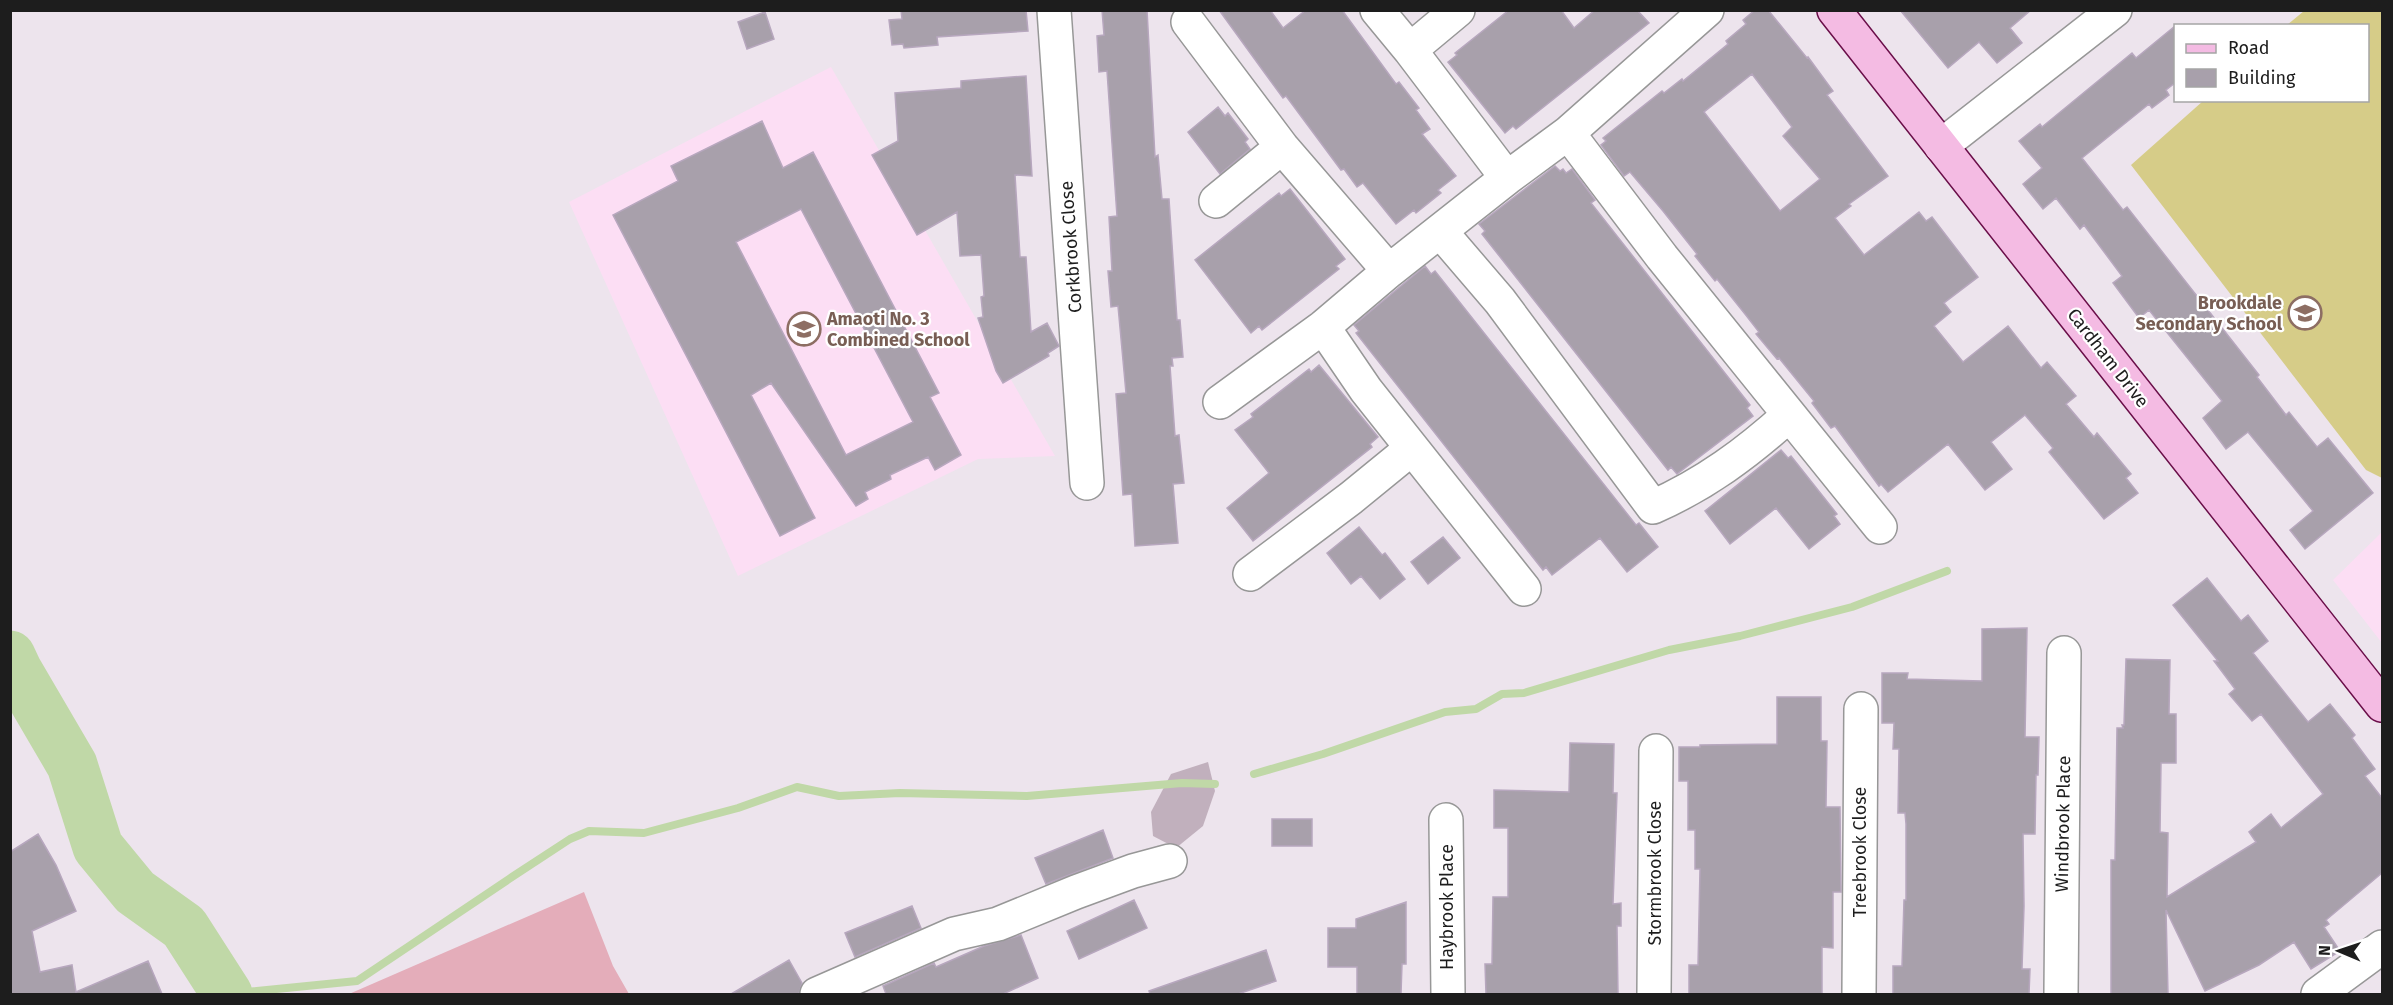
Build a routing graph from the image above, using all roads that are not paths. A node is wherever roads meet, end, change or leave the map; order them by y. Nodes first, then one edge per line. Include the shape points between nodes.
1 (1054, 10) edge
2 (1377, 10) edge
3 (1458, 10) edge
4 (1707, 10) edge
5 (1834, 10) edge
6 (2115, 10) edge
7 (1188, 22) dead end
8 (1410, 50) junction
9 (1568, 133) junction
10 (1282, 147) junction
11 (1941, 147) junction
12 (1507, 178) junction
13 (1216, 201) dead end
14 (1440, 231) junction
15 (1389, 271) junction
16 (1323, 327) junction
17 (1220, 402) dead end
18 (1789, 415) junction
19 (1411, 448) junction
20 (1087, 483) dead end
21 (1880, 527) dead end
22 (1250, 574) dead end
23 (1524, 589) dead end
24 (2064, 653) dead end
25 (2382, 705) edge
26 (1861, 709) dead end
27 (1656, 751) dead end
28 (1446, 820) dead end
29 (1170, 861) dead end
30 (2382, 947) edge
31 (818, 994) edge
32 (1448, 994) edge
33 (1654, 994) edge
34 (1858, 994) edge
35 (2061, 994) edge
36 (2318, 994) edge

1 - 20 street, Corkbrook Close
2 - 8 street
3 - 8 street
4 - 9 street
5 - 11 street, Cardham Drive
6 - 11 street
7 - 10 street
8 - 12 street
9 - 12 street
9 - 18 street
10 - 13 street
10 - 15 street
11 - 25 street, Cardham Drive
12 - 14 street
14 - 15 street
14 - 18 street via 1500,301 1653,507 1722,470
15 - 16 street
16 - 17 street
16 - 19 street
18 - 21 street
19 - 22 street
19 - 23 street
24 - 35 street, Windbrook Place
26 - 34 street, Treebrook Close
27 - 33 street, Stormbrook Close
28 - 32 street, Haybrook Place
29 - 31 street via 1133,871 998,924 954,934
30 - 36 street

